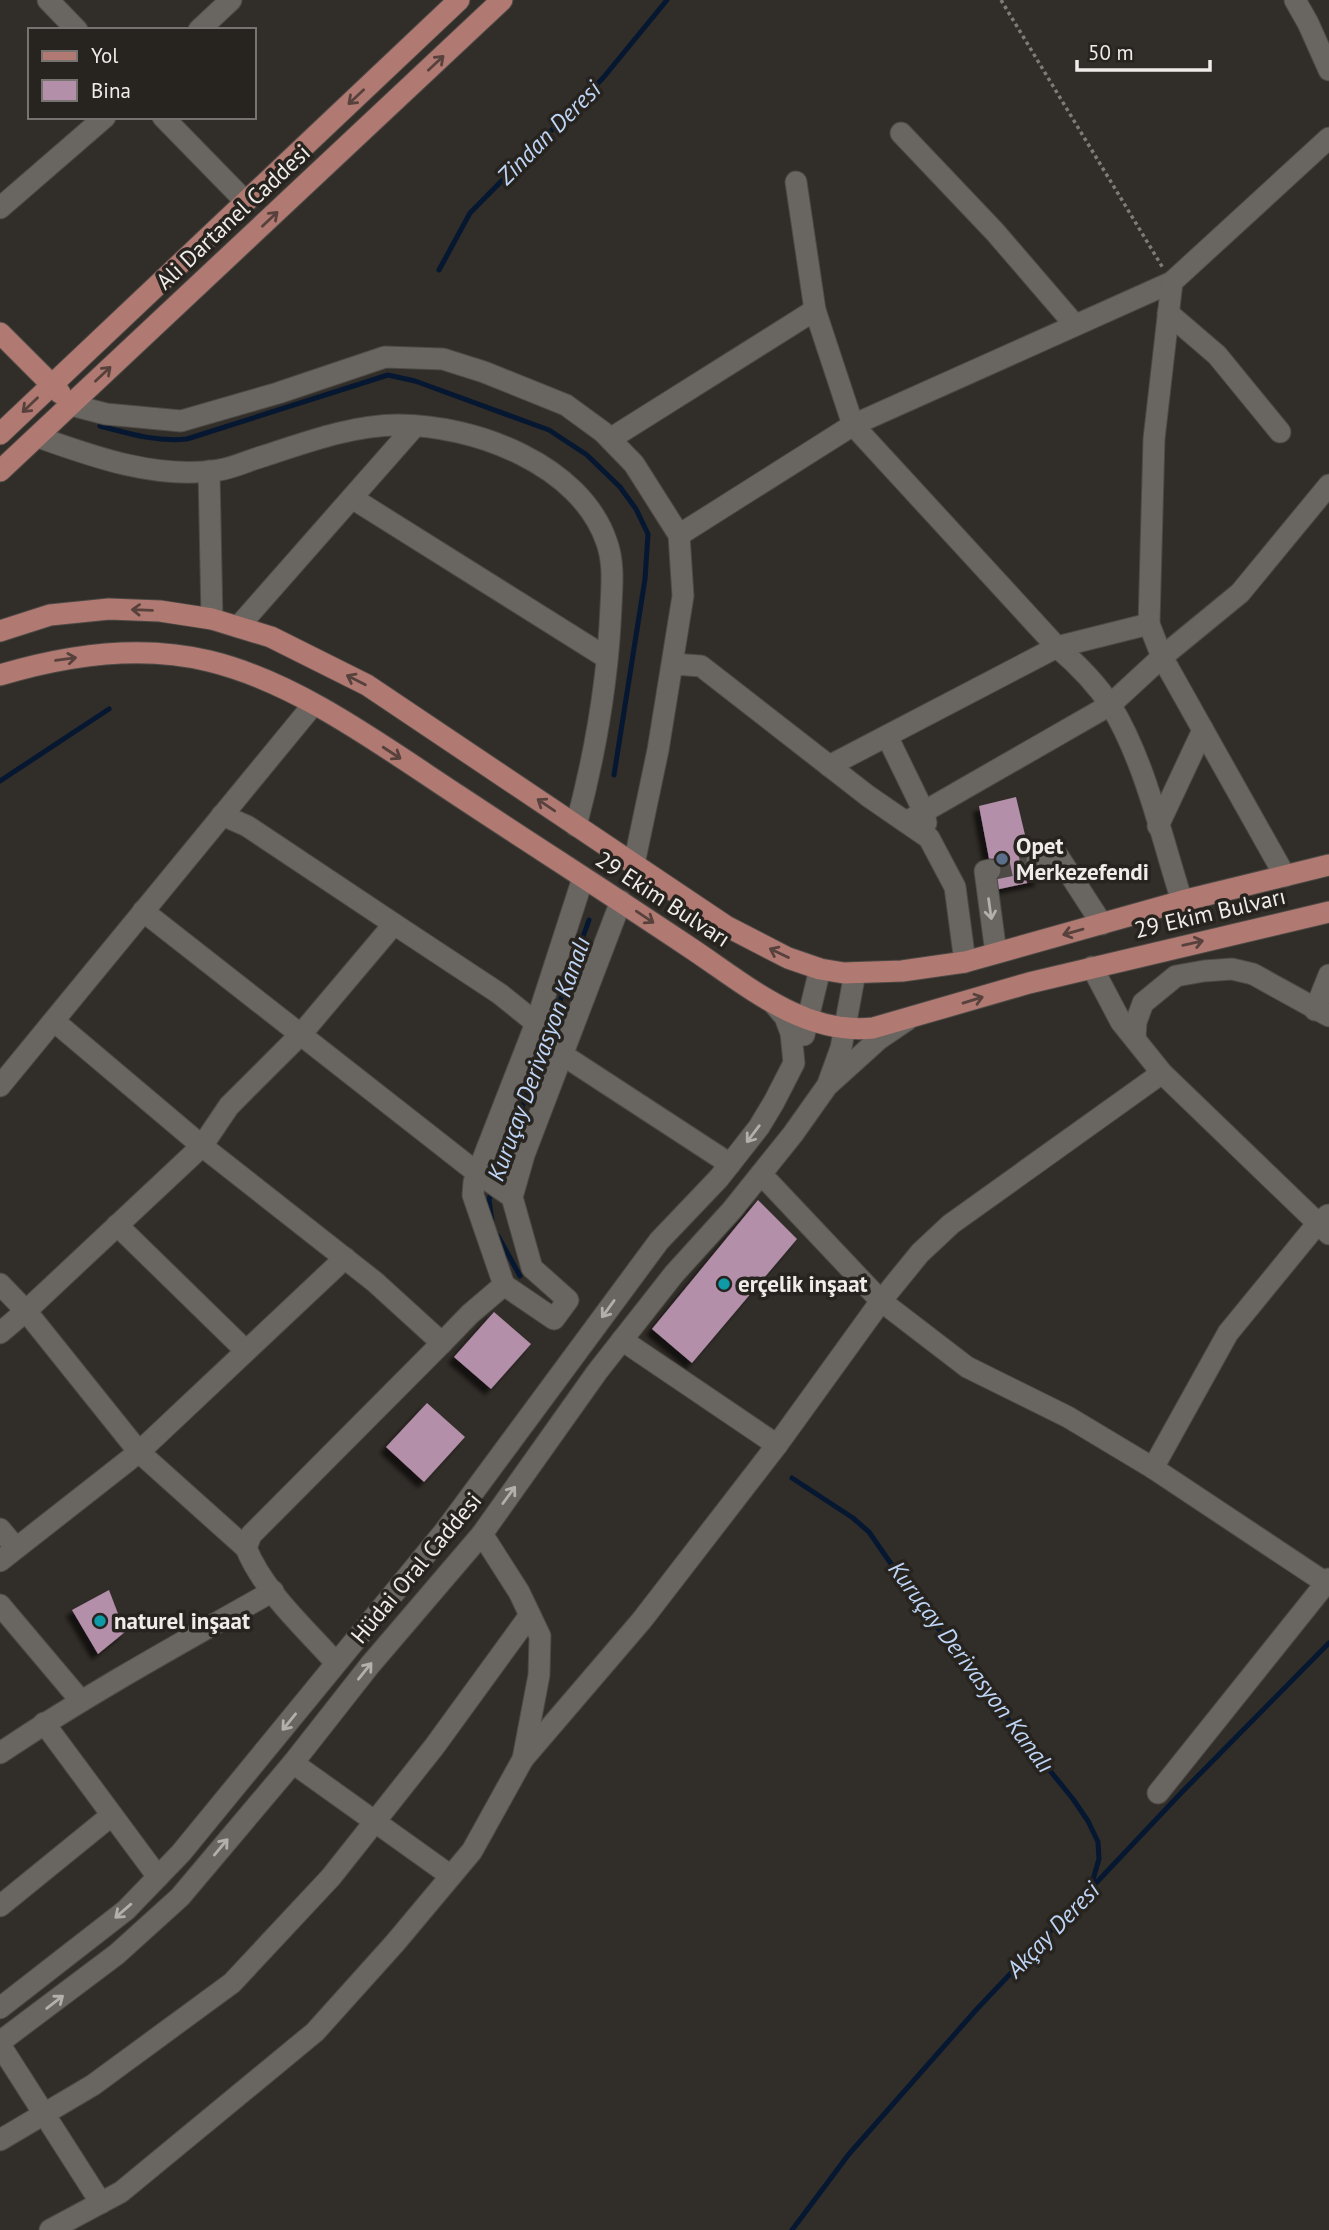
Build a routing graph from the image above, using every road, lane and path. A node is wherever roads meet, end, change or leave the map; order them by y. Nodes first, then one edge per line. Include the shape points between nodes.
1 (48, 0) edge
2 (231, 0) edge
3 (459, 0) edge
4 (502, 0) edge
5 (1001, 0) edge
6 (1295, 0) edge
7 (75, 28) edge
8 (202, 28) edge
9 (1329, 69) edge
10 (103, 119) edge
11 (165, 119) edge
12 (901, 133) dead end
13 (1329, 138) edge
14 (796, 182) dead end
15 (245, 201) junction
16 (0, 208) edge
17 (1172, 282) junction
18 (814, 310) junction
19 (1168, 313) junction
20 (1075, 325) junction
21 (0, 333) edge
22 (52, 384) junction
23 (71, 405) junction
24 (853, 425) junction
25 (415, 426) junction
26 (2, 428) edge
27 (1280, 432) dead end
28 (610, 439) junction
29 (31, 443) junction
30 (0, 471) edge
31 (209, 471) junction
32 (1329, 485) edge
33 (352, 498) junction
34 (679, 535) junction
35 (212, 620) junction
36 (1149, 624) junction
37 (238, 626) junction
38 (0, 631) edge
39 (1057, 647) junction
40 (1161, 657) junction
41 (607, 658) junction
42 (673, 664) junction
43 (0, 675) edge
44 (313, 705) junction
45 (1110, 705) junction
46 (1203, 730) junction
47 (887, 736) junction
48 (830, 766) junction
49 (222, 815) junction
50 (915, 817) junction
51 (576, 825) junction
52 (1158, 825) junction
53 (1037, 860) tunnel mouth
54 (634, 864) junction
55 (1329, 865) edge
56 (990, 870) dead end
57 (1285, 876) junction
58 (583, 878) junction
59 (621, 901) junction
60 (1182, 901) junction
61 (143, 911) junction
62 (1329, 912) edge
63 (394, 924) junction
64 (1102, 924) junction
65 (996, 953) junction
66 (965, 962) junction
67 (1092, 967) junction
68 (820, 969) junction
69 (855, 973) junction
70 (1329, 975) edge
71 (773, 1003) junction
72 (1322, 1013) edge
73 (908, 1019) junction
74 (808, 1020) junction
75 (54, 1021) junction
76 (536, 1023) junction
77 (845, 1029) junction
78 (302, 1033) junction
79 (1135, 1039) junction
80 (563, 1055) junction
81 (791, 1070) junction
82 (1163, 1073) junction
83 (0, 1086) edge
84 (827, 1086) junction
85 (202, 1146) junction
86 (730, 1164) junction
87 (761, 1174) junction
88 (480, 1175) junction
89 (508, 1195) junction
90 (1325, 1224) edge
91 (117, 1225) junction
92 (345, 1258) junction
93 (0, 1284) edge
94 (504, 1285) junction
95 (881, 1301) junction
96 (26, 1311) junction
97 (0, 1333) edge
98 (622, 1340) junction
99 (442, 1343) junction
100 (245, 1350) junction
101 (777, 1445) junction
102 (139, 1452) junction
103 (1153, 1468) junction
104 (0, 1529) edge
105 (481, 1534) junction
106 (246, 1548) junction
107 (8, 1555) edge
108 (1328, 1581) edge
109 (273, 1591) junction
110 (0, 1605) edge
111 (530, 1615) junction
112 (336, 1663) junction
113 (81, 1701) junction
114 (44, 1723) junction
115 (0, 1753) edge
116 (523, 1759) junction
117 (293, 1763) junction
118 (1158, 1793) dead end
119 (112, 1815) junction
120 (374, 1822) junction
121 (451, 1876) junction
122 (158, 1877) junction
123 (0, 1906) edge
124 (0, 2008) edge
125 (0, 2043) edge
126 (43, 2115) junction
127 (0, 2140) edge
128 (101, 2203) junction
129 (50, 2230) edge

1 - 7 street
2 - 8 street
3 -> 15 main road, Ali Dartanel Caddesi
23 -> 4 main road, Ali Dartanel Caddesi
5 - 17 path
6 - 9 street
10 - 16 street
11 - 15 street
12 - 20 street
13 - 17 street
14 - 18 street
15 - 22 main road, Ali Dartanel Caddesi
17 - 19 street
17 - 20 street
18 - 24 street
18 - 28 street
19 - 27 street via 1217,355
19 - 36 street via 1154,439
20 - 24 street
21 - 22 main road
22 - 23 main road
22 -> 26 main road, Ali Dartanel Caddesi
23 - 28 street via 106,414 181,421 385,358 443,359 566,405
23 - 29 main road, Ali Dartanel Caddesi
24 - 34 street
24 - 39 street
25 - 31 street via 345,432
25 - 33 street
25 - 41 street via 471,435 528,456 563,480 587,505 607,542 612,573
26 - 29 main road
28 - 34 street via 634,464
29 - 30 main road, Ali Dartanel Caddesi
29 - 31 street via 146,468
31 - 35 street
32 - 40 street via 1240,593
33 - 37 street
33 - 41 street
34 - 42 street via 683,596
35 - 37 main road, 29 Ekim Bulvarı
35 -> 38 main road, 29 Ekim Bulvarı via 109,609 50,615
36 - 39 street
36 - 40 street
51 -> 37 main road, 29 Ekim Bulvarı via 367,685 271,637
39 - 45 street
39 - 47 street
40 - 45 street
40 - 46 street
41 - 51 street via 592,768
42 - 48 street via 701,667
42 - 54 street
43 -> 44 main road, 29 Ekim Bulvarı via 42,662 89,656 165,654 243,672
44 - 49 street
44 -> 58 main road, 29 Ekim Bulvarı
45 - 50 street
45 - 52 street via 1132,745
46 - 52 street
46 - 57 street
47 - 48 street
47 - 50 street
48 - 50 street
49 - 61 street
49 - 63 street via 247,826
50 - 66 street via 955,887
51 - 54 main road, 29 Ekim Bulvarı
52 - 60 street
53 - 64 street via 1058,856
68 -> 54 main road, 29 Ekim Bulvarı via 726,926
55 - 57 main road, 29 Ekim Bulvarı
56 -> 65 street via 985,872
57 - 60 main road, 29 Ekim Bulvarı
58 - 59 main road, 29 Ekim Bulvarı
58 - 76 street
59 -> 71 main road, 29 Ekim Bulvarı
59 - 80 street
60 - 64 main road, 29 Ekim Bulvarı
61 - 75 street
61 - 78 street
67 -> 62 main road, 29 Ekim Bulvarı
63 - 76 street
63 - 78 street
64 -> 65 main road, 29 Ekim Bulvarı
65 - 66 main road, 29 Ekim Bulvarı
66 - 69 main road, 29 Ekim Bulvarı
73 -> 67 main road, 29 Ekim Bulvarı
67 - 79 street
68 - 69 main road, 29 Ekim Bulvarı
68 - 74 street, Hüdai Oral Caddesi
69 - 77 street
70 - 72 street
71 - 74 main road, 29 Ekim Bulvarı
71 - 81 street via 791,1033
72 - 79 street via 1252,974 1232,969 1203,971 1176,976 1143,1003
73 - 77 main road, 29 Ekim Bulvarı
73 - 84 street
74 - 77 main road, 29 Ekim Bulvarı
74 - 81 street, Hüdai Oral Caddesi
75 - 83 street
75 - 85 street
76 - 88 street
77 - 84 street
78 - 85 street via 229,1106
78 - 88 street
79 - 82 street
80 - 86 street
80 - 89 street
81 -> 86 street, Hüdai Oral Caddesi via 759,1127
82 - 90 street
82 - 95 street via 951,1224
84 - 87 street, Hüdai Oral Caddesi
85 - 91 street
85 - 92 street
86 -> 112 street, Hüdai Oral Caddesi via 659,1241 460,1511
87 - 95 street
87 - 98 street, Hüdai Oral Caddesi
88 - 89 street
88 - 94 street via 473,1195
89 - 94 street via 532,1268 568,1300 554,1319
90 - 103 street via 1228,1333
91 - 96 street
91 - 100 street
92 - 99 street
92 - 100 street
93 - 96 street
94 - 99 street
95 - 101 street
95 - 103 street via 967,1367 1068,1416
96 - 97 street
96 - 102 street
98 - 101 street
105 -> 98 street, Hüdai Oral Caddesi
99 - 106 street via 251,1535
100 - 102 street
101 - 116 street via 642,1620
102 - 106 street
102 - 107 street
103 - 108 street
104 - 107 street
105 - 111 street
117 -> 105 street, Hüdai Oral Caddesi
106 - 109 street
108 - 118 street
109 - 112 street
109 - 113 street
110 - 113 street
111 - 116 street via 540,1636 539,1675
111 - 120 street
112 -> 122 street, Hüdai Oral Caddesi
113 - 114 street
114 - 115 street
114 - 119 street
116 - 121 street via 472,1851
117 - 120 street
125 -> 117 street, Hüdai Oral Caddesi via 117,1954 180,1897
119 - 122 street
119 - 123 street
120 - 121 street
120 - 126 street via 331,1877 232,1983 93,2085
121 - 128 street via 315,2032 121,2192
122 -> 124 street, Hüdai Oral Caddesi via 126,1910
125 - 126 street
126 - 127 street
126 - 128 street
128 - 129 street

